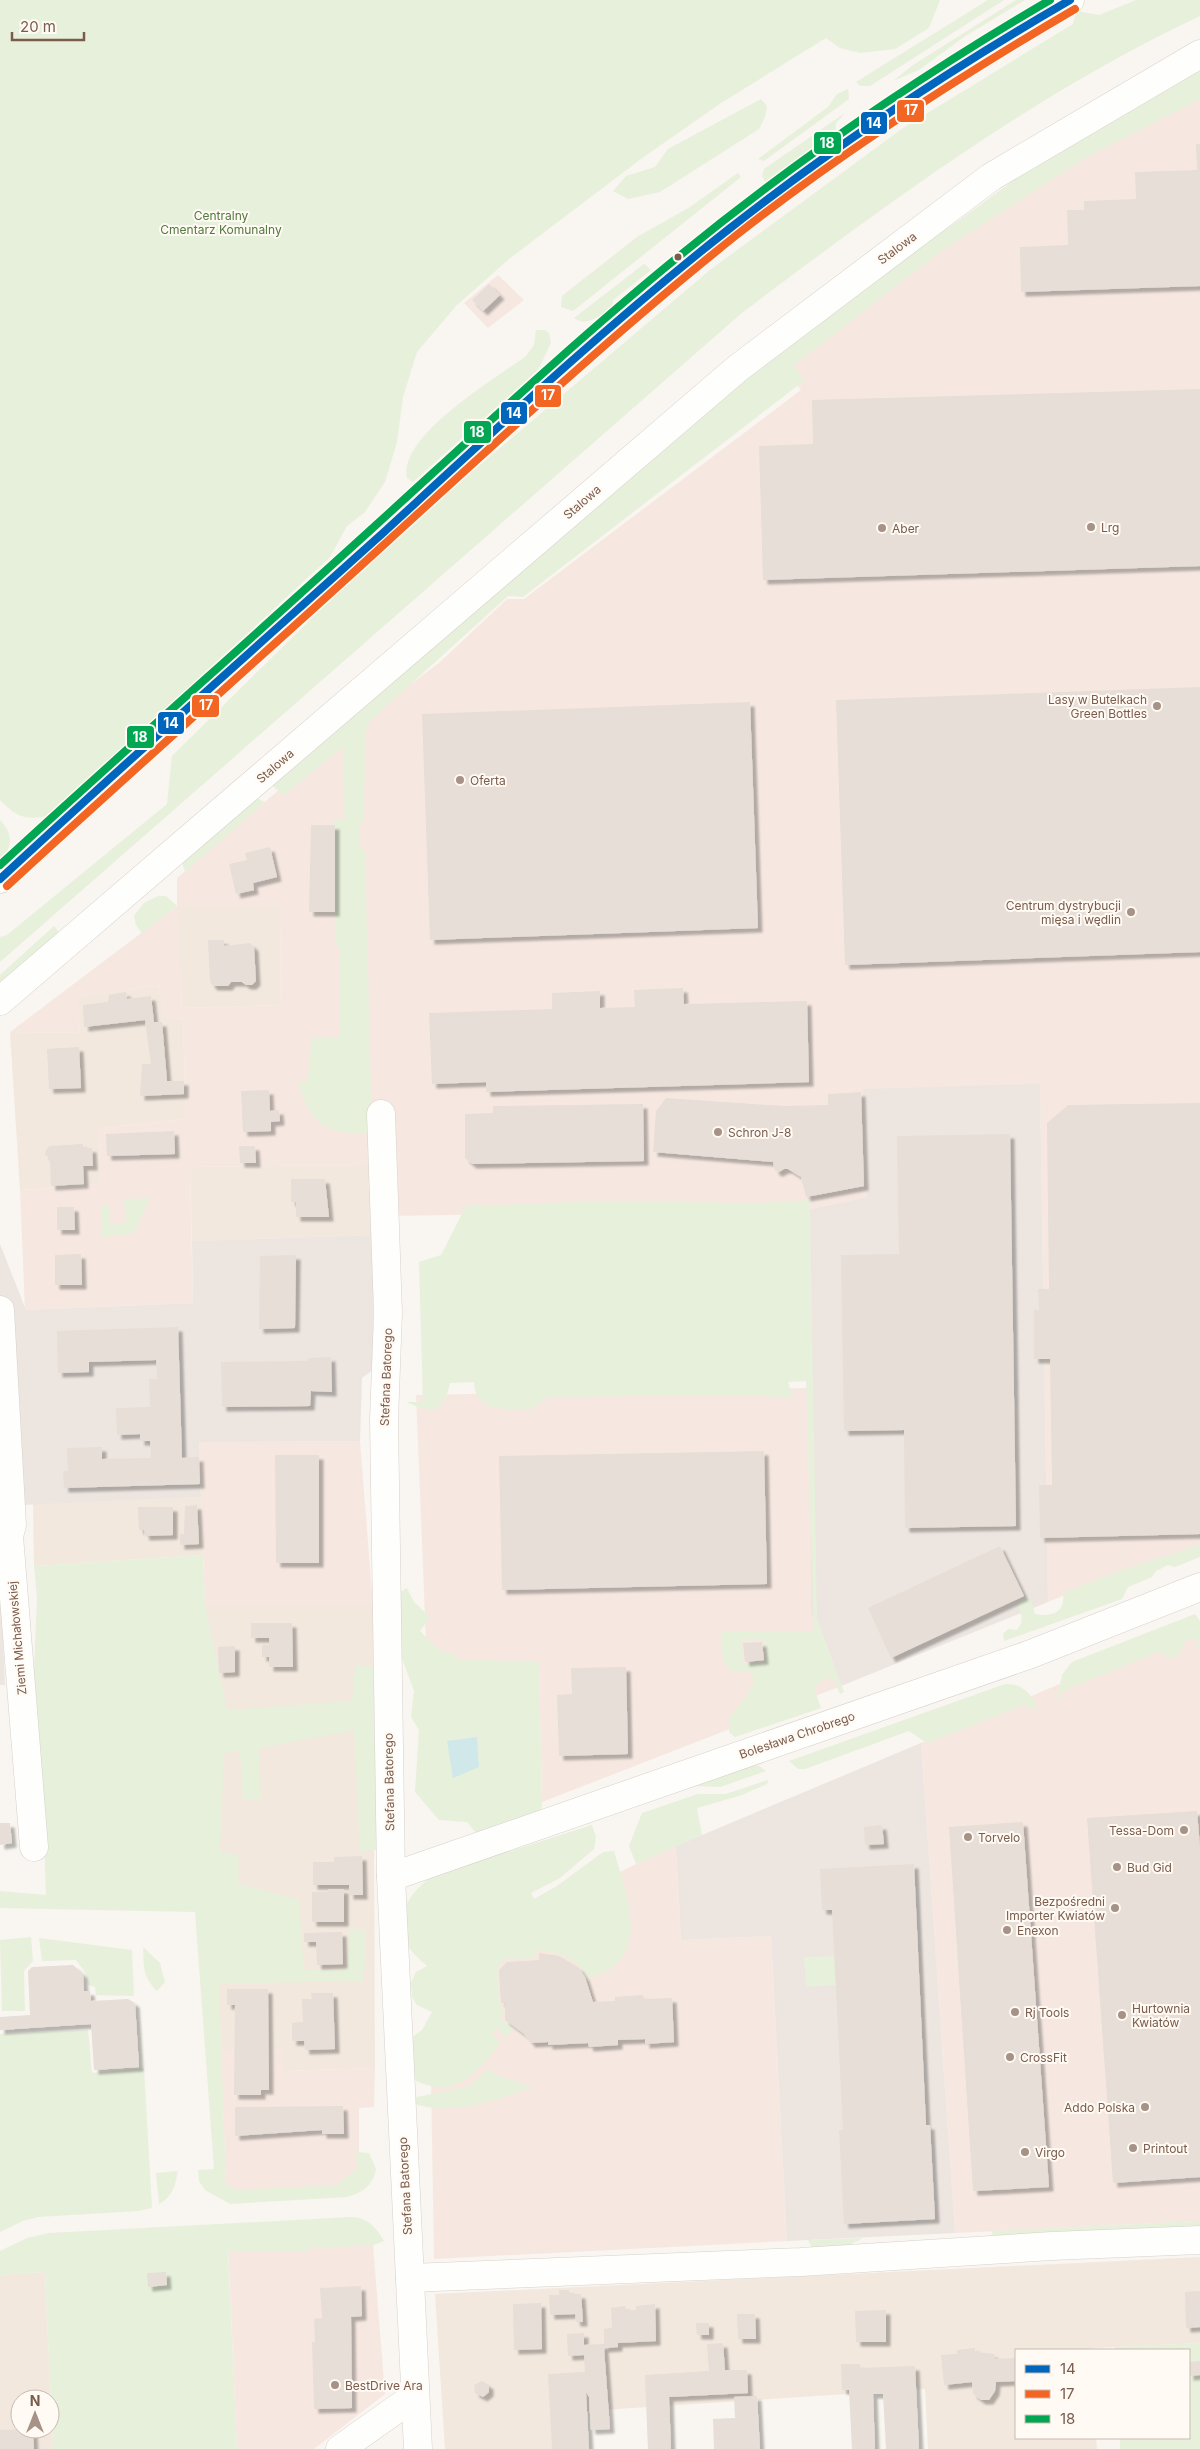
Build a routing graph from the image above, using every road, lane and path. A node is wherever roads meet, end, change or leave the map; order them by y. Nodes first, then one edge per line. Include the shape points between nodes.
1 (1070, 0) edge
2 (1200, 54) edge
3 (0, 879) edge
4 (0, 1001) edge
5 (381, 1114) dead end
6 (0, 1310) edge
7 (1200, 1587) edge
8 (34, 1847) dead end
9 (391, 1877) junction
10 (1200, 2240) edge
11 (410, 2278) junction
12 (415, 2396) junction
13 (340, 2449) edge
14 (418, 2449) edge

1 - 3 street via 991,46 876,121 684,264 574,359
2 - 4 street, Stalowa via 991,177 738,368
5 - 9 street, Stefana Batorego via 388,1313 384,1420
6 - 8 street, Ziemi Michałowskiej via 12,1525 9,1536
7 - 9 street, Bolesława Chrobrego via 1032,1654
9 - 11 street, Stefana Batorego
10 - 11 street
11 - 12 street, Stefana Batorego
12 - 13 street
12 - 14 street, Stefana Batorego

